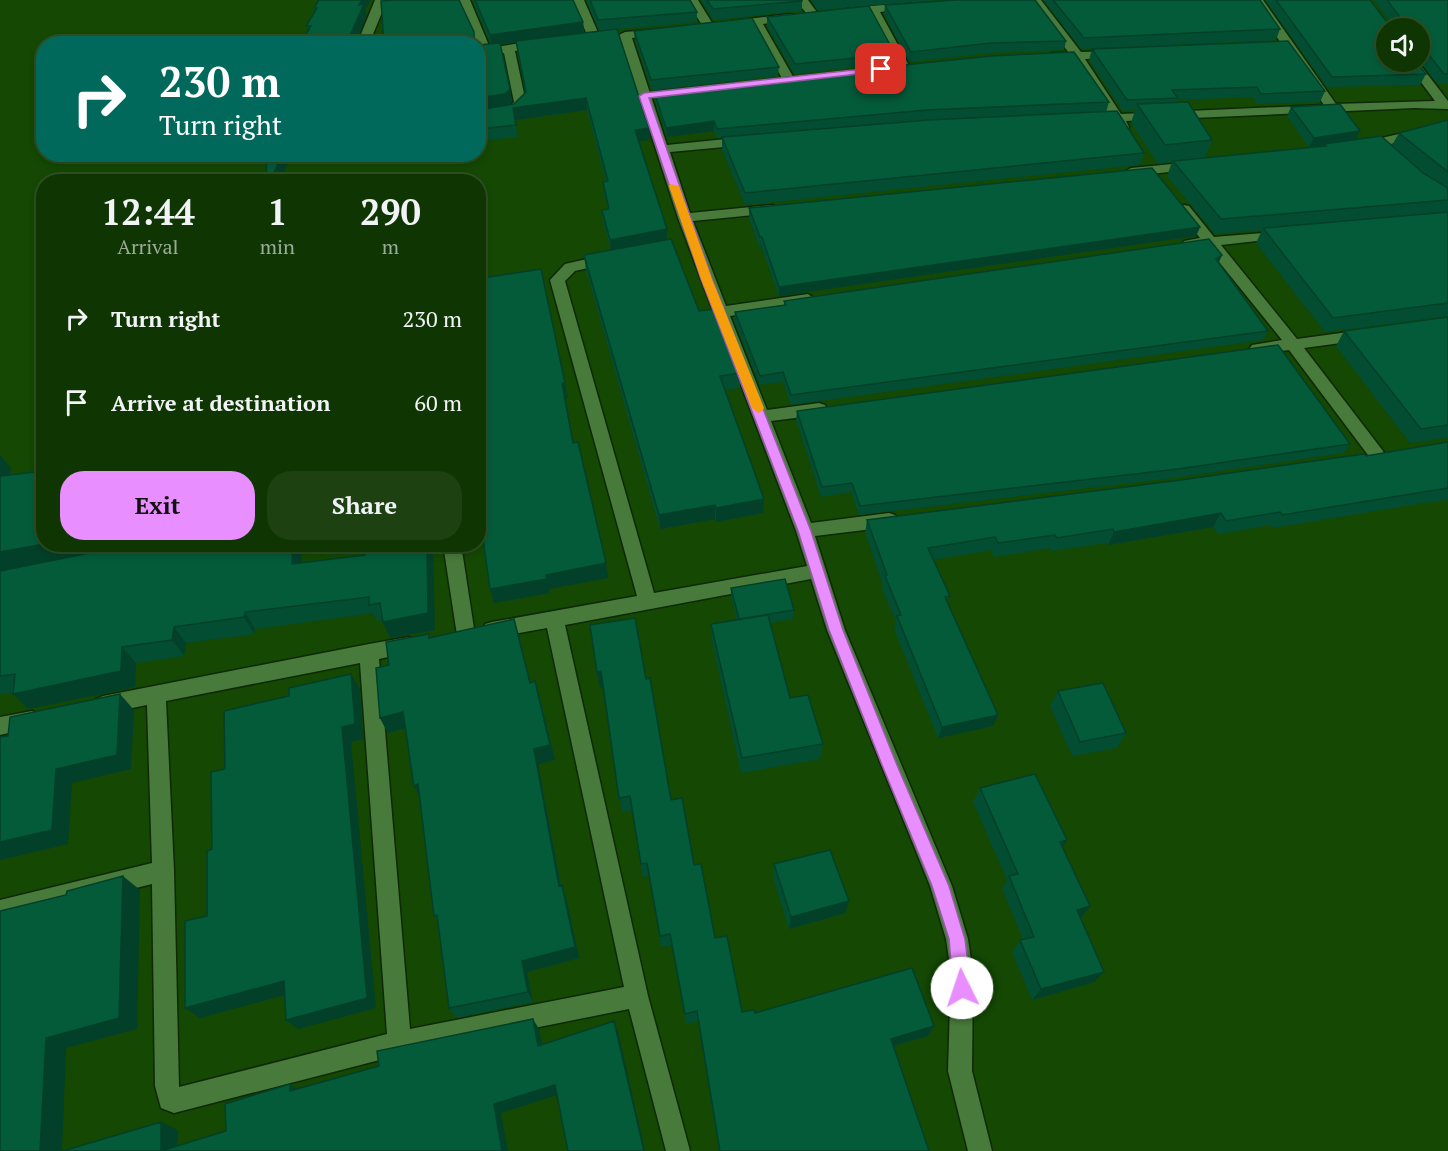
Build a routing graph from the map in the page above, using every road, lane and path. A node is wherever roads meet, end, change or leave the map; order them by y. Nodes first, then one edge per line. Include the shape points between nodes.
1 (381, 0) edge
2 (464, 0) edge
3 (578, 0) edge
4 (692, 0) edge
5 (802, 0) edge
6 (914, 0) edge
7 (1026, 0) edge
8 (1035, 0) edge
9 (1257, 0) edge
10 (1014, 1) edge
11 (873, 9) junction
12 (813, 15) junction
13 (756, 21) junction
14 (672, 31) edge
15 (366, 36) edge
16 (476, 36) edge
17 (609, 36) junction
18 (577, 39) edge
19 (549, 43) edge
20 (509, 49) junction
21 (486, 52) edge
22 (1124, 53) edge
23 (1077, 56) junction
24 (1044, 57) edge
25 (904, 67) edge
26 (1420, 72) edge
27 (789, 80) edge
28 (1446, 104) edge
29 (1332, 107) junction
30 (486, 115) edge
31 (1117, 119) junction
32 (1081, 120) edge
33 (1448, 127) edge
34 (1129, 136) edge
35 (764, 140) edge
36 (1354, 147) edge
37 (661, 149) junction
38 (1140, 153) edge
39 (1208, 164) edge
40 (1152, 170) junction
41 (1117, 173) edge
42 (790, 207) edge
43 (685, 218) junction
44 (1293, 233) edge
45 (1210, 241) junction
46 (1175, 246) edge
47 (619, 257) edge
48 (826, 297) edge
49 (721, 312) junction
50 (1382, 332) edge
51 (1293, 344) junction
52 (1246, 351) edge
53 (832, 407) edge
54 (761, 417) junction
55 (1354, 458) edge
56 (900, 519) edge
57 (805, 531) junction
58 (453, 552) edge
59 (818, 571) junction
60 (648, 603) junction
61 (554, 619) junction
62 (466, 635) junction
63 (444, 639) edge
64 (423, 643) edge
65 (369, 652) junction
66 (156, 693) junction
67 (89, 708) edge
68 (45, 717) edge
69 (0, 726) edge
70 (163, 871) junction
71 (0, 911) edge
72 (638, 996) junction
73 (399, 1043) junction
74 (678, 1151) edge
75 (980, 1151) edge

1 - 15 street
2 - 16 street
3 - 17 street
4 - 13 street via 702,27
5 - 12 street
6 - 11 street via 919,5
7 - 10 street
8 - 23 street
9 - 29 street via 1281,45
11 - 12 street
11 - 25 street
12 - 13 street
13 - 27 street
14 - 17 street
17 - 18 street
17 - 37 street via 650,95
19 - 20 street
20 - 21 street
20 - 30 street via 520,103 512,111
22 - 23 street
23 - 24 street
23 - 31 street
26 - 28 street
28 - 29 street
29 - 31 street
31 - 32 street
31 - 34 street
33 - 36 street via 1381,148
35 - 37 street
37 - 43 street
38 - 40 street
39 - 40 street
40 - 41 street
40 - 45 street
42 - 43 street
43 - 49 street via 688,244
44 - 45 street
45 - 46 street
45 - 51 street
47 - 60 street via 570,267 557,280
48 - 49 street
49 - 54 street
50 - 51 street
51 - 52 street
51 - 55 street via 1383,454
53 - 54 street
54 - 57 street
56 - 57 street
57 - 59 street
58 - 62 street
59 - 60 street
59 - 75 street via 836,630 941,886 957,939 962,974 960,1071
60 - 61 street
61 - 62 street
61 - 72 street
62 - 63 street
64 - 65 street
65 - 66 street
65 - 73 street
66 - 67 street
66 - 70 street
68 - 69 street
70 - 71 street
70 - 73 street via 170,1099
72 - 73 street
72 - 74 street

